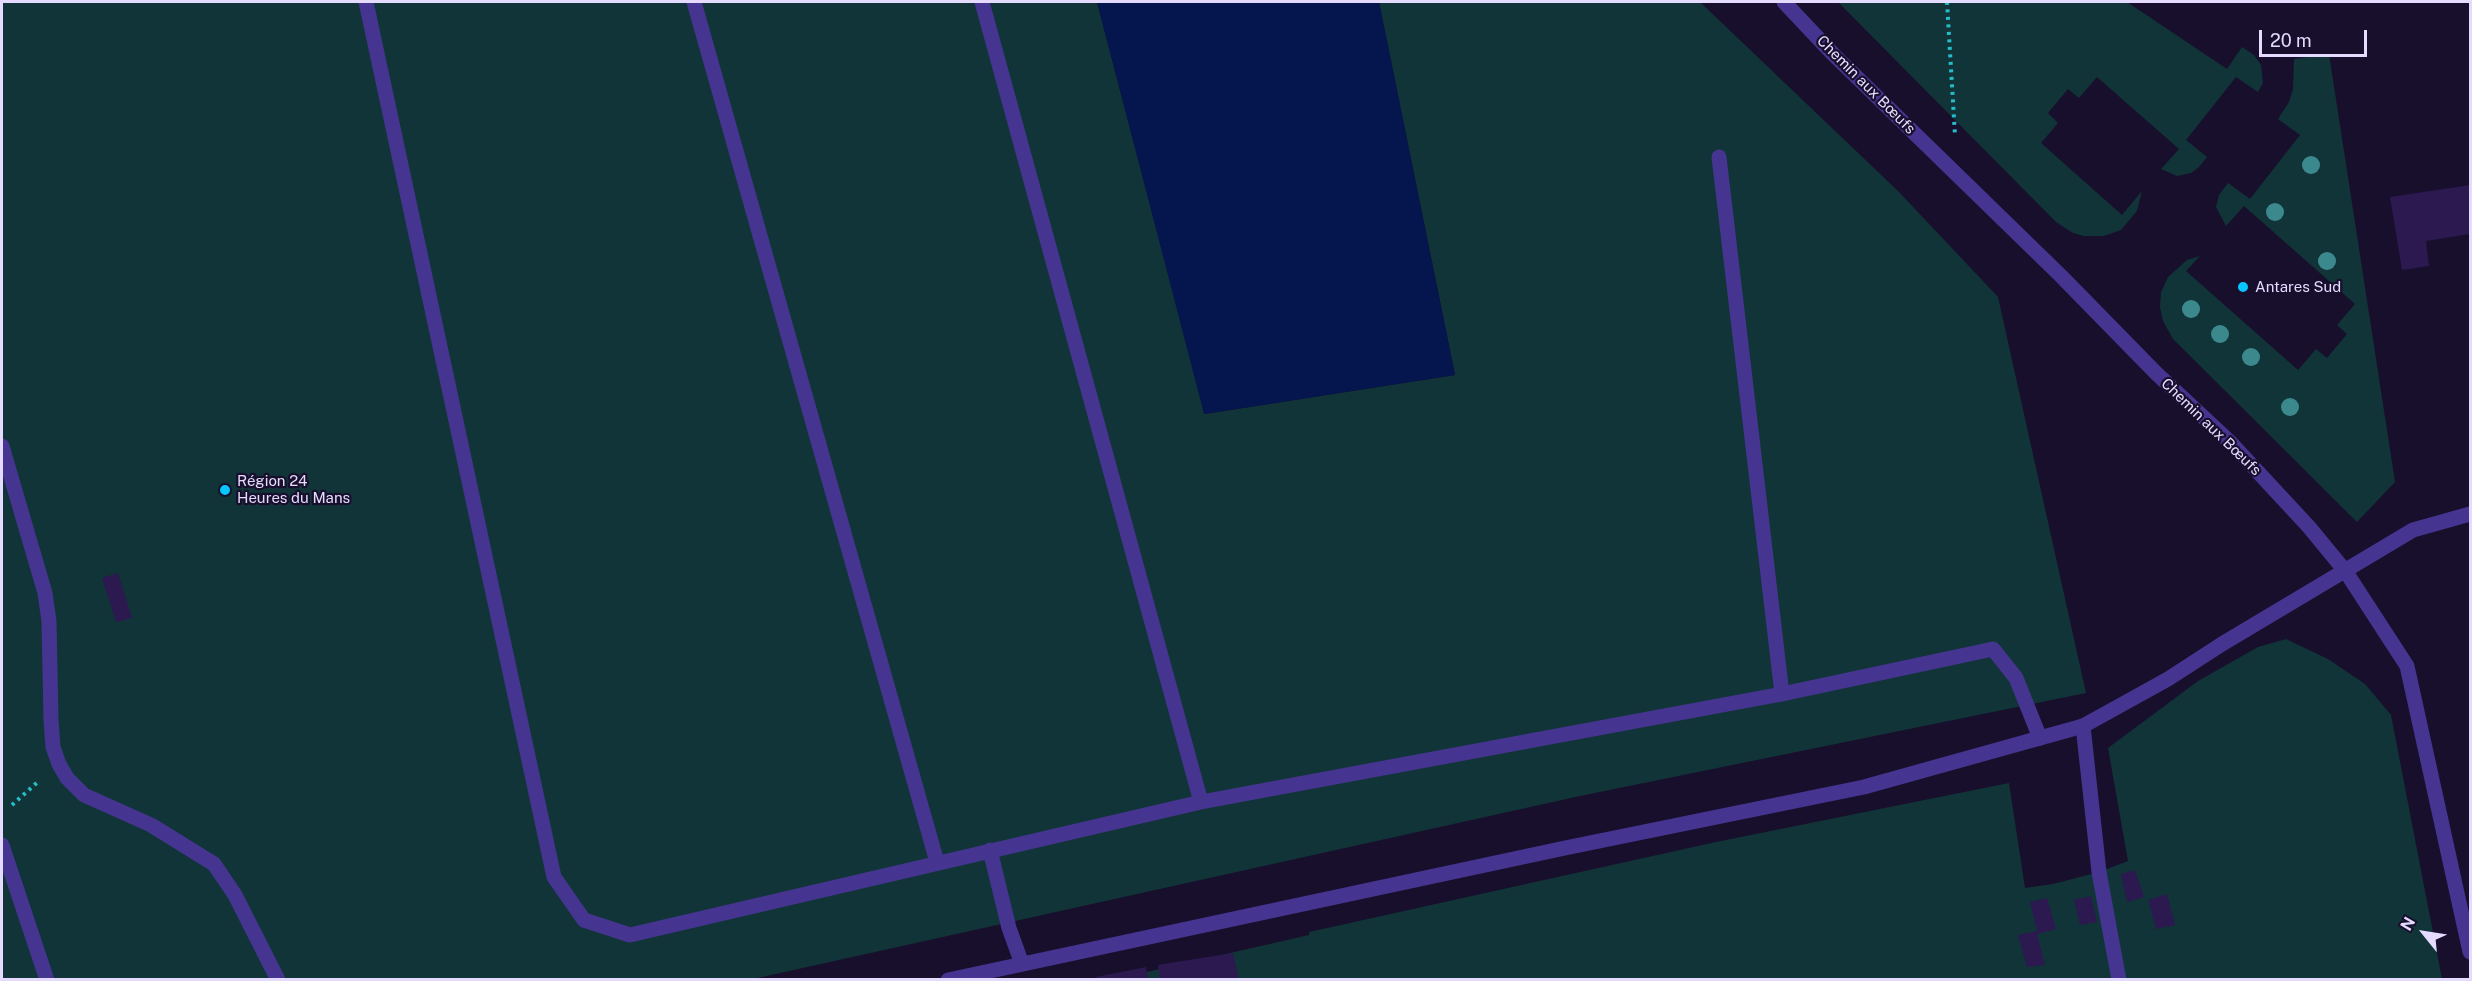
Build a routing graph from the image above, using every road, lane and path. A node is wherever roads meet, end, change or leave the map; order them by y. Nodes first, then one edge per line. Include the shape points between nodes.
1 (366, 2) edge
2 (694, 2) edge
3 (982, 2) edge
4 (1784, 2) edge
5 (1947, 2) edge
6 (1719, 157) dead end
7 (1958, 174) junction
8 (2, 446) edge
9 (2470, 514) edge
10 (2346, 572) junction
11 (1782, 694) junction
12 (2083, 726) junction
13 (2040, 738) junction
14 (59, 764) junction
15 (1200, 802) junction
16 (12, 805) dead end
17 (2, 846) edge
18 (990, 850) junction
19 (937, 862) junction
20 (2470, 952) edge
21 (1022, 964) junction
22 (47, 980) edge
23 (278, 980) edge
24 (948, 980) edge
25 (2119, 980) edge

1 - 19 street via 554,878 584,920 630,935
2 - 19 street
3 - 15 street
4 - 7 street, Chemin aux Bœufs
5 - 7 path
6 - 11 street
7 - 10 street, Chemin aux Bœufs via 2231,443
8 - 14 street via 45,593 53,747
9 - 10 street via 2413,530
10 - 12 street
10 - 20 street, Chemin aux Bœufs via 2408,666
11 - 13 street via 1993,649 2016,678
11 - 15 street
12 - 13 street
12 - 25 street via 2099,872
13 - 21 street via 1864,787
14 - 16 path
14 - 23 street via 84,795 151,825 214,864 235,895
15 - 18 street
17 - 22 street
18 - 19 street
18 - 21 street
21 - 24 street

